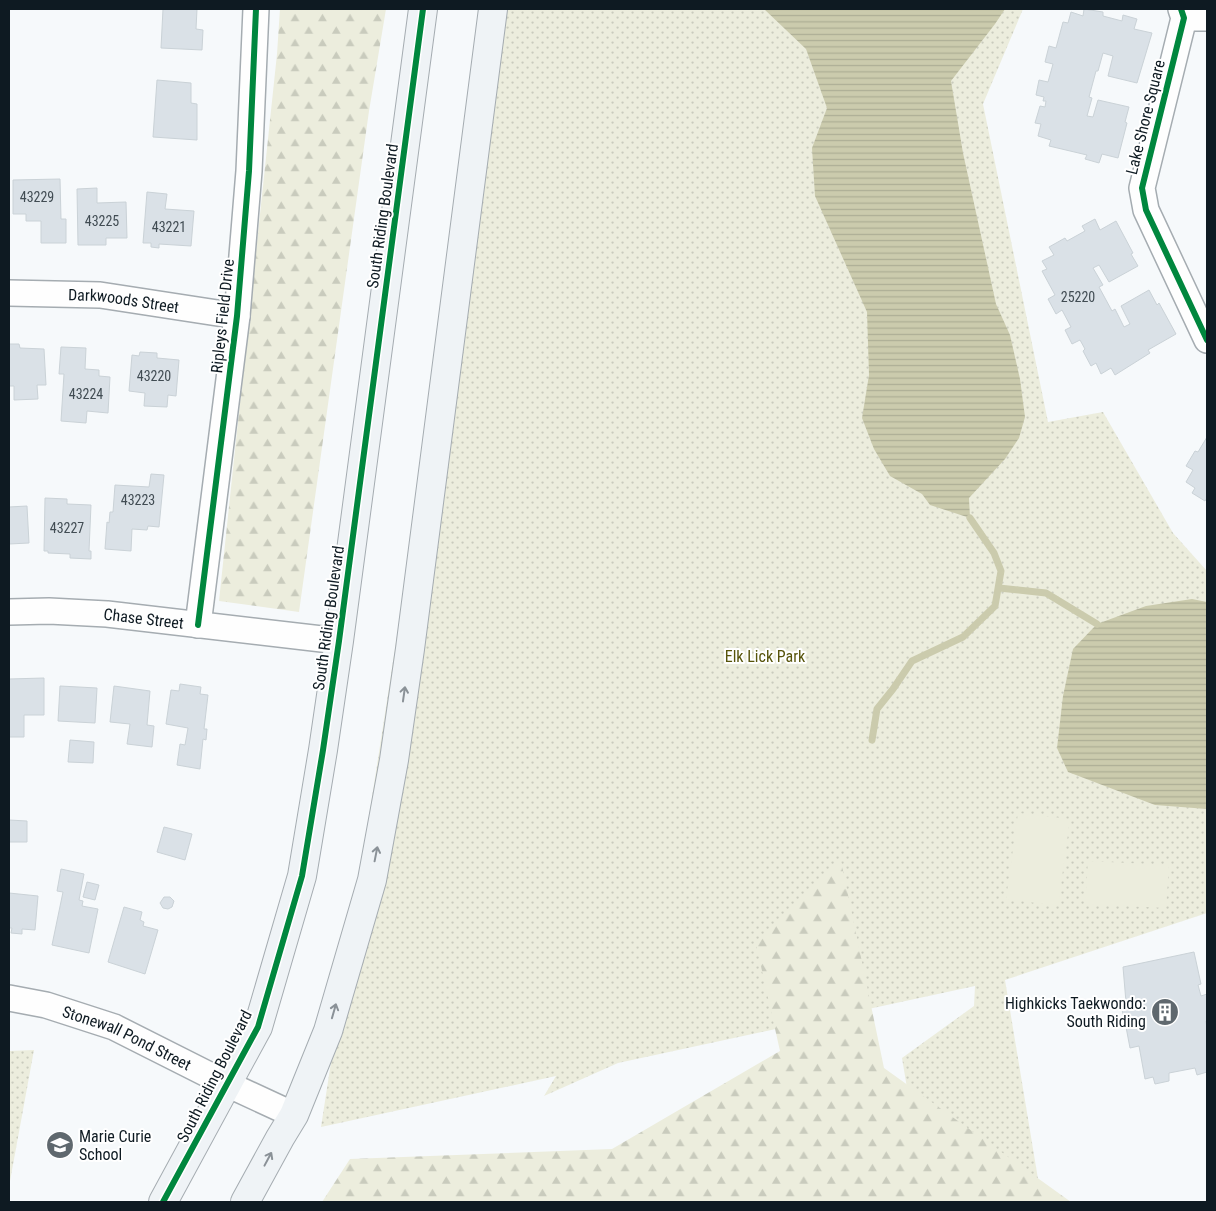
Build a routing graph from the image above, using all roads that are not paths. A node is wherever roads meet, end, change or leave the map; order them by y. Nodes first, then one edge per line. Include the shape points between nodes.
1 (256, 9) edge
2 (423, 9) edge
3 (493, 9) edge
4 (1190, 15) edge
5 (9, 293) edge
6 (237, 316) junction
7 (1207, 340) edge
8 (9, 612) edge
9 (198, 625) junction
10 (339, 641) junction
11 (9, 998) edge
12 (227, 1084) junction
13 (294, 1115) junction
14 (163, 1202) edge
15 (245, 1202) edge

1 - 6 street, Ripleys Field Drive via 249,171
2 - 10 street, South Riding Boulevard
13 -> 3 street via 328,1031 372,880 394,760
4 - 7 street, Lake Shore Square via 1142,188 1146,210
5 - 6 street, Darkwoods Street via 100,296
6 - 9 street, Ripleys Field Drive
8 - 9 street, Chase Street via 107,614
9 - 10 street, Chase Street
10 - 12 street, South Riding Boulevard via 302,876 258,1027
11 - 12 street, Stonewall Pond Street via 46,1005 114,1027
12 - 13 street, Stonewall Pond Street
12 - 14 street, South Riding Boulevard
15 -> 13 street

